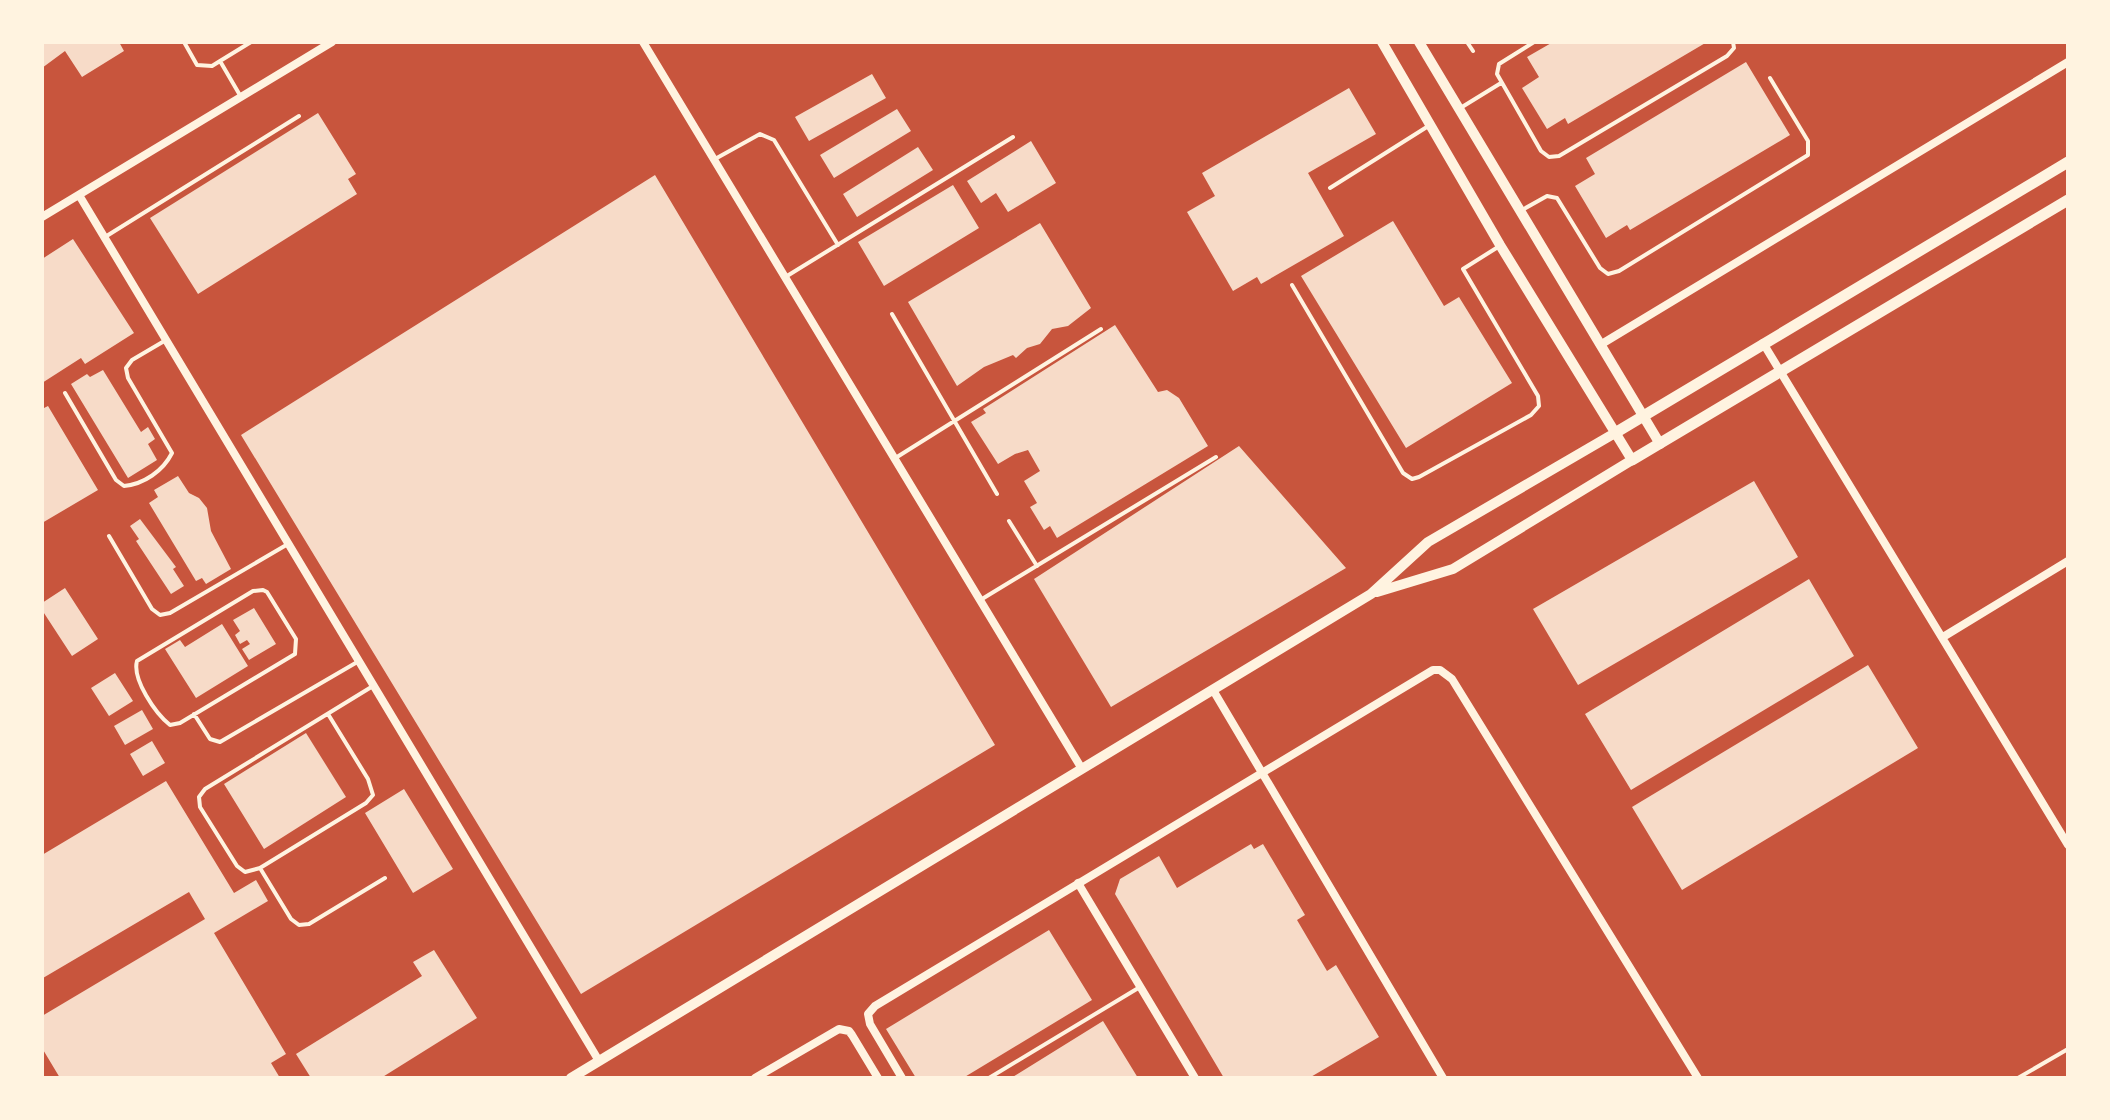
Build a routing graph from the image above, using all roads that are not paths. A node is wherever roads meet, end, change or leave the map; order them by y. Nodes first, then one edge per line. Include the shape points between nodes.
1 (184, 42) edge
2 (251, 42) edge
3 (332, 42) edge
4 (643, 42) edge
5 (1382, 42) edge
6 (1419, 42) edge
7 (1467, 42) edge
8 (1534, 42) edge
9 (1733, 42) edge
10 (1473, 51) dead end
11 (220, 61) junction
12 (2068, 62) edge
13 (1770, 78) dead end
14 (1501, 83) junction
15 (241, 97) junction
16 (1459, 108) junction
17 (299, 116) dead end
18 (1431, 124) junction
19 (1013, 137) dead end
20 (714, 160) junction
21 (2068, 162) edge
22 (1330, 188) dead end
23 (79, 195) junction
24 (2068, 200) edge
25 (1520, 211) junction
26 (42, 217) edge
27 (105, 237) junction
28 (838, 245) junction
29 (1500, 245) junction
30 (785, 278) junction
31 (1292, 285) dead end
32 (892, 314) dead end
33 (1101, 329) dead end
34 (166, 340) junction
35 (1763, 343) junction
36 (1600, 345) junction
37 (1779, 373) junction
38 (65, 393) dead end
39 (1643, 416) junction
40 (954, 421) junction
41 (1615, 433) junction
42 (1660, 444) junction
43 (1216, 457) dead end
44 (895, 459) junction
45 (1632, 460) junction
46 (997, 494) dead end
47 (1009, 521) dead end
48 (109, 536) dead end
49 (288, 544) junction
50 (2068, 561) edge
51 (1037, 566) junction
52 (1371, 594) junction
53 (980, 601) junction
54 (1943, 637) junction
55 (359, 661) junction
56 (373, 686) junction
57 (1213, 690) junction
58 (194, 714) junction
59 (328, 714) junction
60 (1082, 769) junction
61 (1261, 772) junction
62 (2067, 841) edge
63 (260, 868) junction
64 (385, 878) dead end
65 (1078, 883) junction
66 (1140, 987) junction
67 (2068, 1049) edge
68 (599, 1061) junction
69 (573, 1078) edge
70 (755, 1078) edge
71 (878, 1078) edge
72 (902, 1078) edge
73 (989, 1078) edge
74 (1195, 1078) edge
75 (1443, 1078) edge
76 (1698, 1078) edge
77 (2018, 1078) edge

1 - 11 lane via 197,65
2 - 11 lane
3 - 15 street
4 - 20 street
5 - 18 street
6 - 16 street
7 - 10 lane
8 - 14 lane via 1499,64
9 - 14 lane via 1727,56 1559,156 1541,151
11 - 15 lane
12 - 36 street
13 - 25 lane via 1808,141 1808,155 1619,271 1608,274 1600,268 1557,198 1547,196
14 - 16 lane
15 - 23 street
16 - 25 street
17 - 27 lane
18 - 22 lane
18 - 29 street
19 - 28 lane
20 - 28 lane via 760,134 774,140
20 - 30 street
21 - 35 main road
23 - 26 street
23 - 27 street
24 - 37 main road
25 - 36 street
27 - 34 street
28 - 30 lane
29 - 31 lane via 1463,269 1539,406 1412,479 1403,473
29 - 41 street
30 - 44 street
32 - 40 lane
33 - 40 lane
34 - 38 lane via 126,368 172,453 165,466 135,485 116,480
34 - 49 street
35 - 37 street
35 - 39 main road
36 - 39 street
37 - 42 main road
37 - 54 street
39 - 41 main road
39 - 42 street
40 - 44 lane
40 - 46 lane
41 - 45 street
41 - 52 street via 1428,542
42 - 45 main road
43 - 51 lane
44 - 53 street
45 - 52 street via 1453,569
47 - 51 lane
48 - 49 lane via 160,615
49 - 55 street
50 - 54 street
51 - 53 lane
52 - 57 street
53 - 60 street
54 - 62 street
55 - 56 street
55 - 58 lane via 220,742 210,739
56 - 59 lane
56 - 68 street
57 - 60 street
57 - 61 street
58 - 58 lane via 170,725 162,718 136,675 137,661 253,591 267,592 296,639 295,654
59 - 63 lane via 373,795
59 - 63 lane via 199,797 237,866 245,872
60 - 68 street
61 - 65 street
61 - 75 street
61 - 76 street via 1427,672 1447,674
63 - 64 lane via 299,925
65 - 66 street
65 - 72 street via 871,1010 870,1024
66 - 73 lane
66 - 74 street
67 - 77 lane
68 - 69 street
70 - 71 street via 839,1029 849,1031

